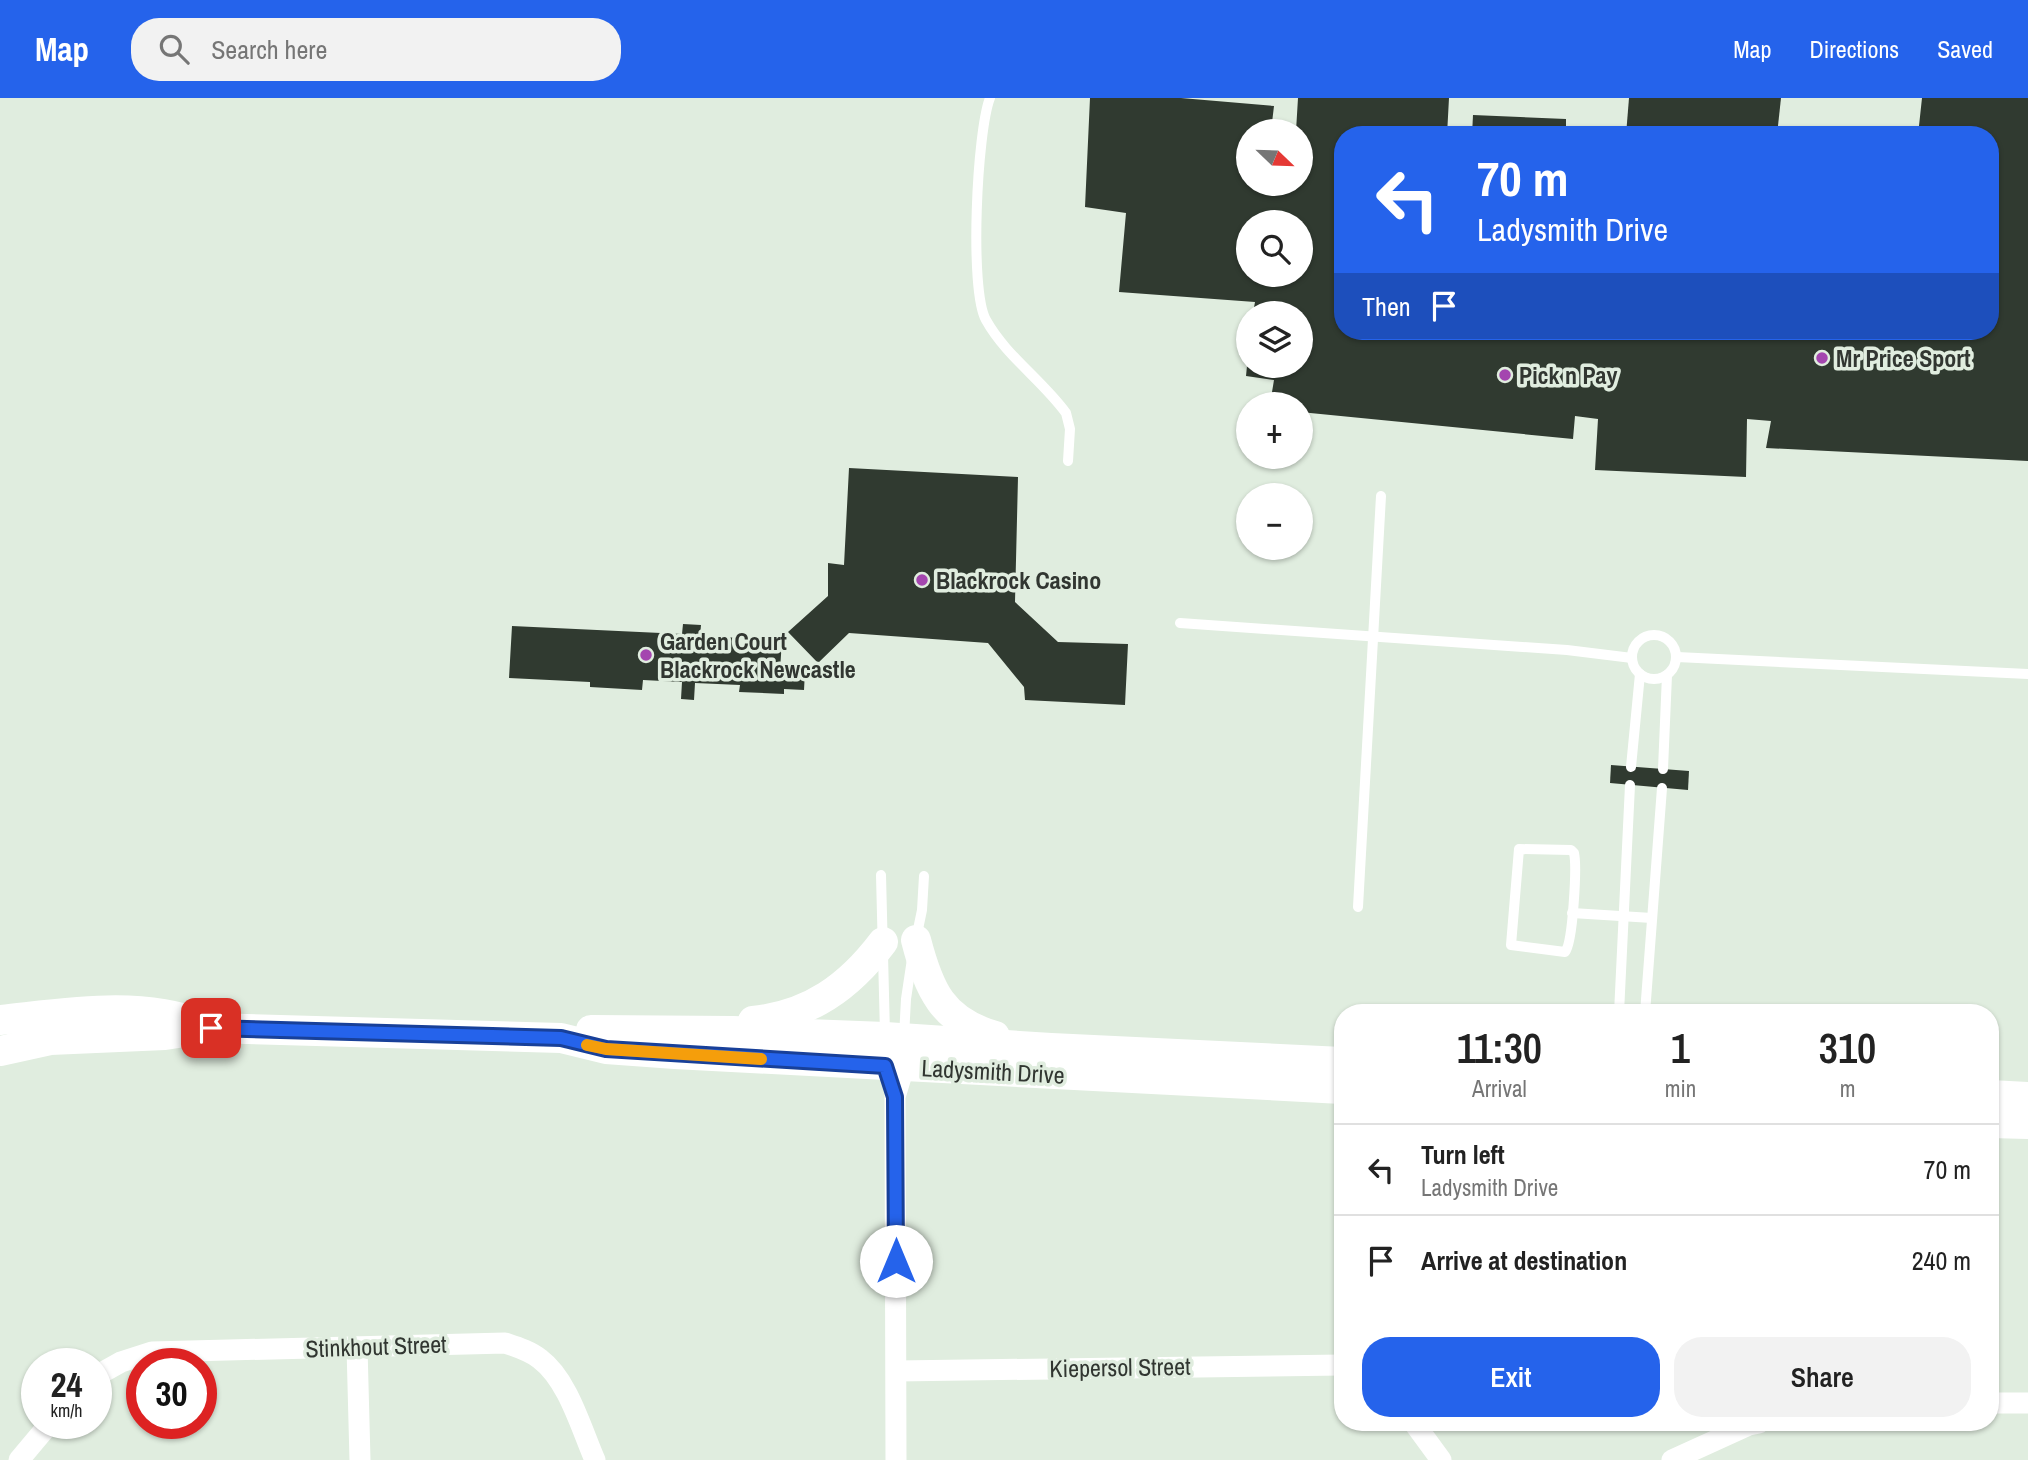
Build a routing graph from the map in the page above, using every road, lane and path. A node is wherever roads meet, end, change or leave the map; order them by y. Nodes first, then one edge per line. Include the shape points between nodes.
1 (990, 98) edge
2 (1068, 461) dead end
3 (1381, 496) dead end
4 (1180, 623) dead end
5 (1374, 638) junction
6 (1677, 657) junction
7 (1632, 658) junction
8 (1640, 674) junction
9 (2028, 674) edge
10 (1667, 675) junction
11 (1631, 766) dead end
12 (1663, 769) dead end
13 (1630, 785) dead end
14 (1662, 788) dead end
15 (881, 876) dead end
16 (924, 876) dead end
17 (1358, 908) dead end
18 (1572, 913) junction
19 (1624, 917) junction
20 (1652, 918) junction
21 (916, 940) junction
22 (883, 942) junction
23 (1619, 1004) edge
24 (1646, 1004) edge
25 (0, 1020) edge
26 (211, 1028) junction
27 (683, 1030) junction
28 (561, 1038) junction
29 (1121, 1040) dead end
30 (1156, 1041) dead end
31 (1051, 1048) junction
32 (1084, 1050) junction
33 (0, 1051) edge
34 (894, 1052) junction
35 (1189, 1055) junction
36 (1334, 1062) edge
37 (1334, 1088) edge
38 (1999, 1095) edge
39 (2028, 1097) edge
40 (1999, 1123) edge
41 (2028, 1124) edge
42 (358, 1347) junction
43 (1334, 1365) edge
44 (112, 1367) edge
45 (897, 1371) junction
46 (2028, 1402) edge
47 (1999, 1403) edge
48 (1420, 1431) edge
49 (1736, 1431) edge
50 (37, 1439) edge
51 (19, 1460) edge
52 (360, 1460) edge
53 (595, 1460) edge
54 (896, 1460) edge
55 (1441, 1460) edge
56 (1672, 1460) edge

1 - 2 lane via 980,152 979,301 997,336 1066,414
3 - 5 lane
4 - 5 lane
5 - 7 lane
5 - 17 lane
6 - 7 lane via 1667,638 1653,634 1636,644
6 - 9 lane
6 - 10 lane
7 - 8 lane
8 - 10 lane via 1653,679
8 - 11 lane
10 - 12 lane
13 - 19 lane
14 - 20 lane
15 - 22 lane
16 - 21 lane
18 - 18 lane via 1565,952 1512,947 1519,849 1574,853
18 - 19 lane
19 - 20 lane
19 - 23 lane
20 - 24 lane
21 - 31 street via 926,977 939,1001 963,1023
21 - 34 lane
22 - 27 street via 860,971 818,1002 762,1020
22 - 34 lane
25 - 26 street, Ladysmith Drive via 141,1011 185,1017
26 - 28 street, Ladysmith Drive
26 - 33 street, Ladysmith Drive via 50,1041
27 - 28 street, Ladysmith Drive via 582,1031
27 - 34 street, Ladysmith Drive
28 - 34 street, Ladysmith Drive via 606,1049
29 - 32 lane
30 - 35 lane
31 - 32 street, Ladysmith Drive
31 - 34 street, Ladysmith Drive
32 - 35 street, Ladysmith Drive
34 - 37 street, Ladysmith Drive
34 - 45 street
35 - 36 street, Ladysmith Drive
38 - 39 street
40 - 41 street
42 - 44 street, Stinkhout Street via 152,1352
42 - 52 street
42 - 53 street, Stinkhout Street via 486,1342 527,1350 553,1370 564,1387
43 - 45 street, Kiepersol Street
45 - 54 street
46 - 47 street
48 - 55 street
49 - 56 street
50 - 51 street

